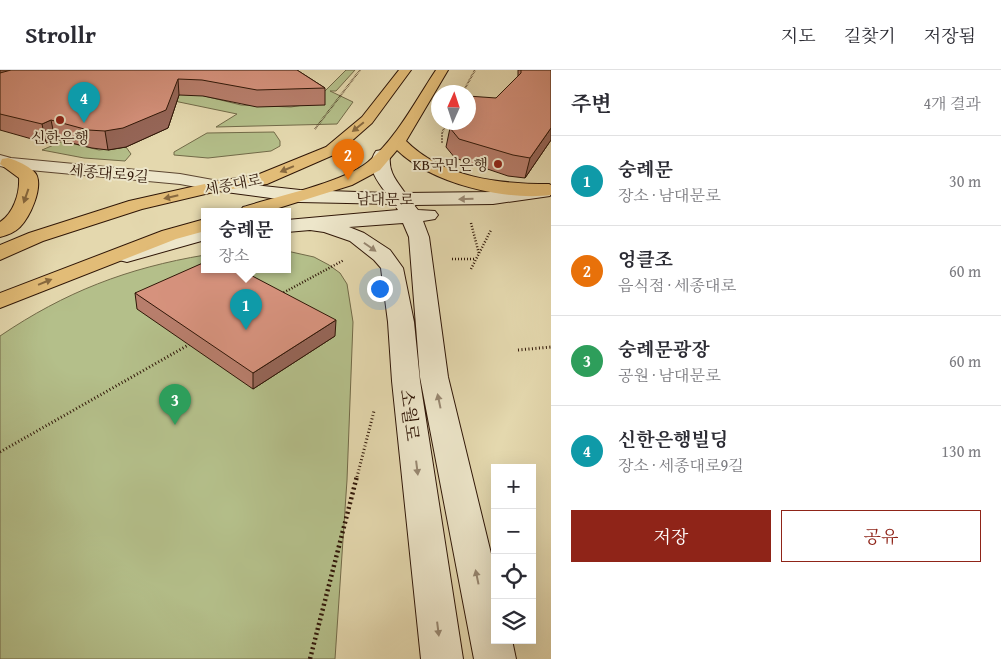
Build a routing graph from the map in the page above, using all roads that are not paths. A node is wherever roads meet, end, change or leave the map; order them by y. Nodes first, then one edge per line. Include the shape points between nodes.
1 (405, 70) edge
2 (442, 70) edge
3 (422, 104) junction
4 (390, 106) junction
5 (397, 140) junction
6 (382, 155) junction
7 (4, 161) edge
8 (218, 186) junction
9 (550, 195) edge
10 (300, 196) junction
11 (260, 208) edge
12 (406, 208) junction
13 (298, 225) edge
14 (201, 226) edge
15 (0, 231) edge
16 (201, 235) edge
17 (0, 253) edge
18 (92, 265) junction
19 (0, 301) edge
20 (442, 659) edge
21 (495, 659) edge

1 - 4 main road, 세종대로
2 - 3 main road, 세종대로
3 - 4 main road via 404,110
3 - 5 main road, 세종대로
4 -> 8 main road, 세종대로 via 367,120 332,150 261,180
5 - 6 main road, 세종대로
5 - 9 main road via 410,154 449,176
6 - 10 main road, 세종대로 via 374,166 346,181
6 - 12 main road, 소월로 via 382,174
7 - 8 main road, 세종대로9길 via 180,179
7 -> 15 main road via 28,176 30,181 27,196 15,220
8 - 10 main road, 남대문로
8 -> 17 main road, 세종대로 via 136,205 36,237
9 - 12 main road, 남대문로 via 468,214
10 - 11 main road, 세종대로
10 - 12 main road, 남대문로
12 - 13 main road, 남대문로
21 -> 12 main road, 소월로 via 434,377 418,237
13 -> 20 main road, 소월로 via 328,227 357,237 382,254 392,268
14 - 18 main road
16 - 18 main road
19 -> 18 main road

